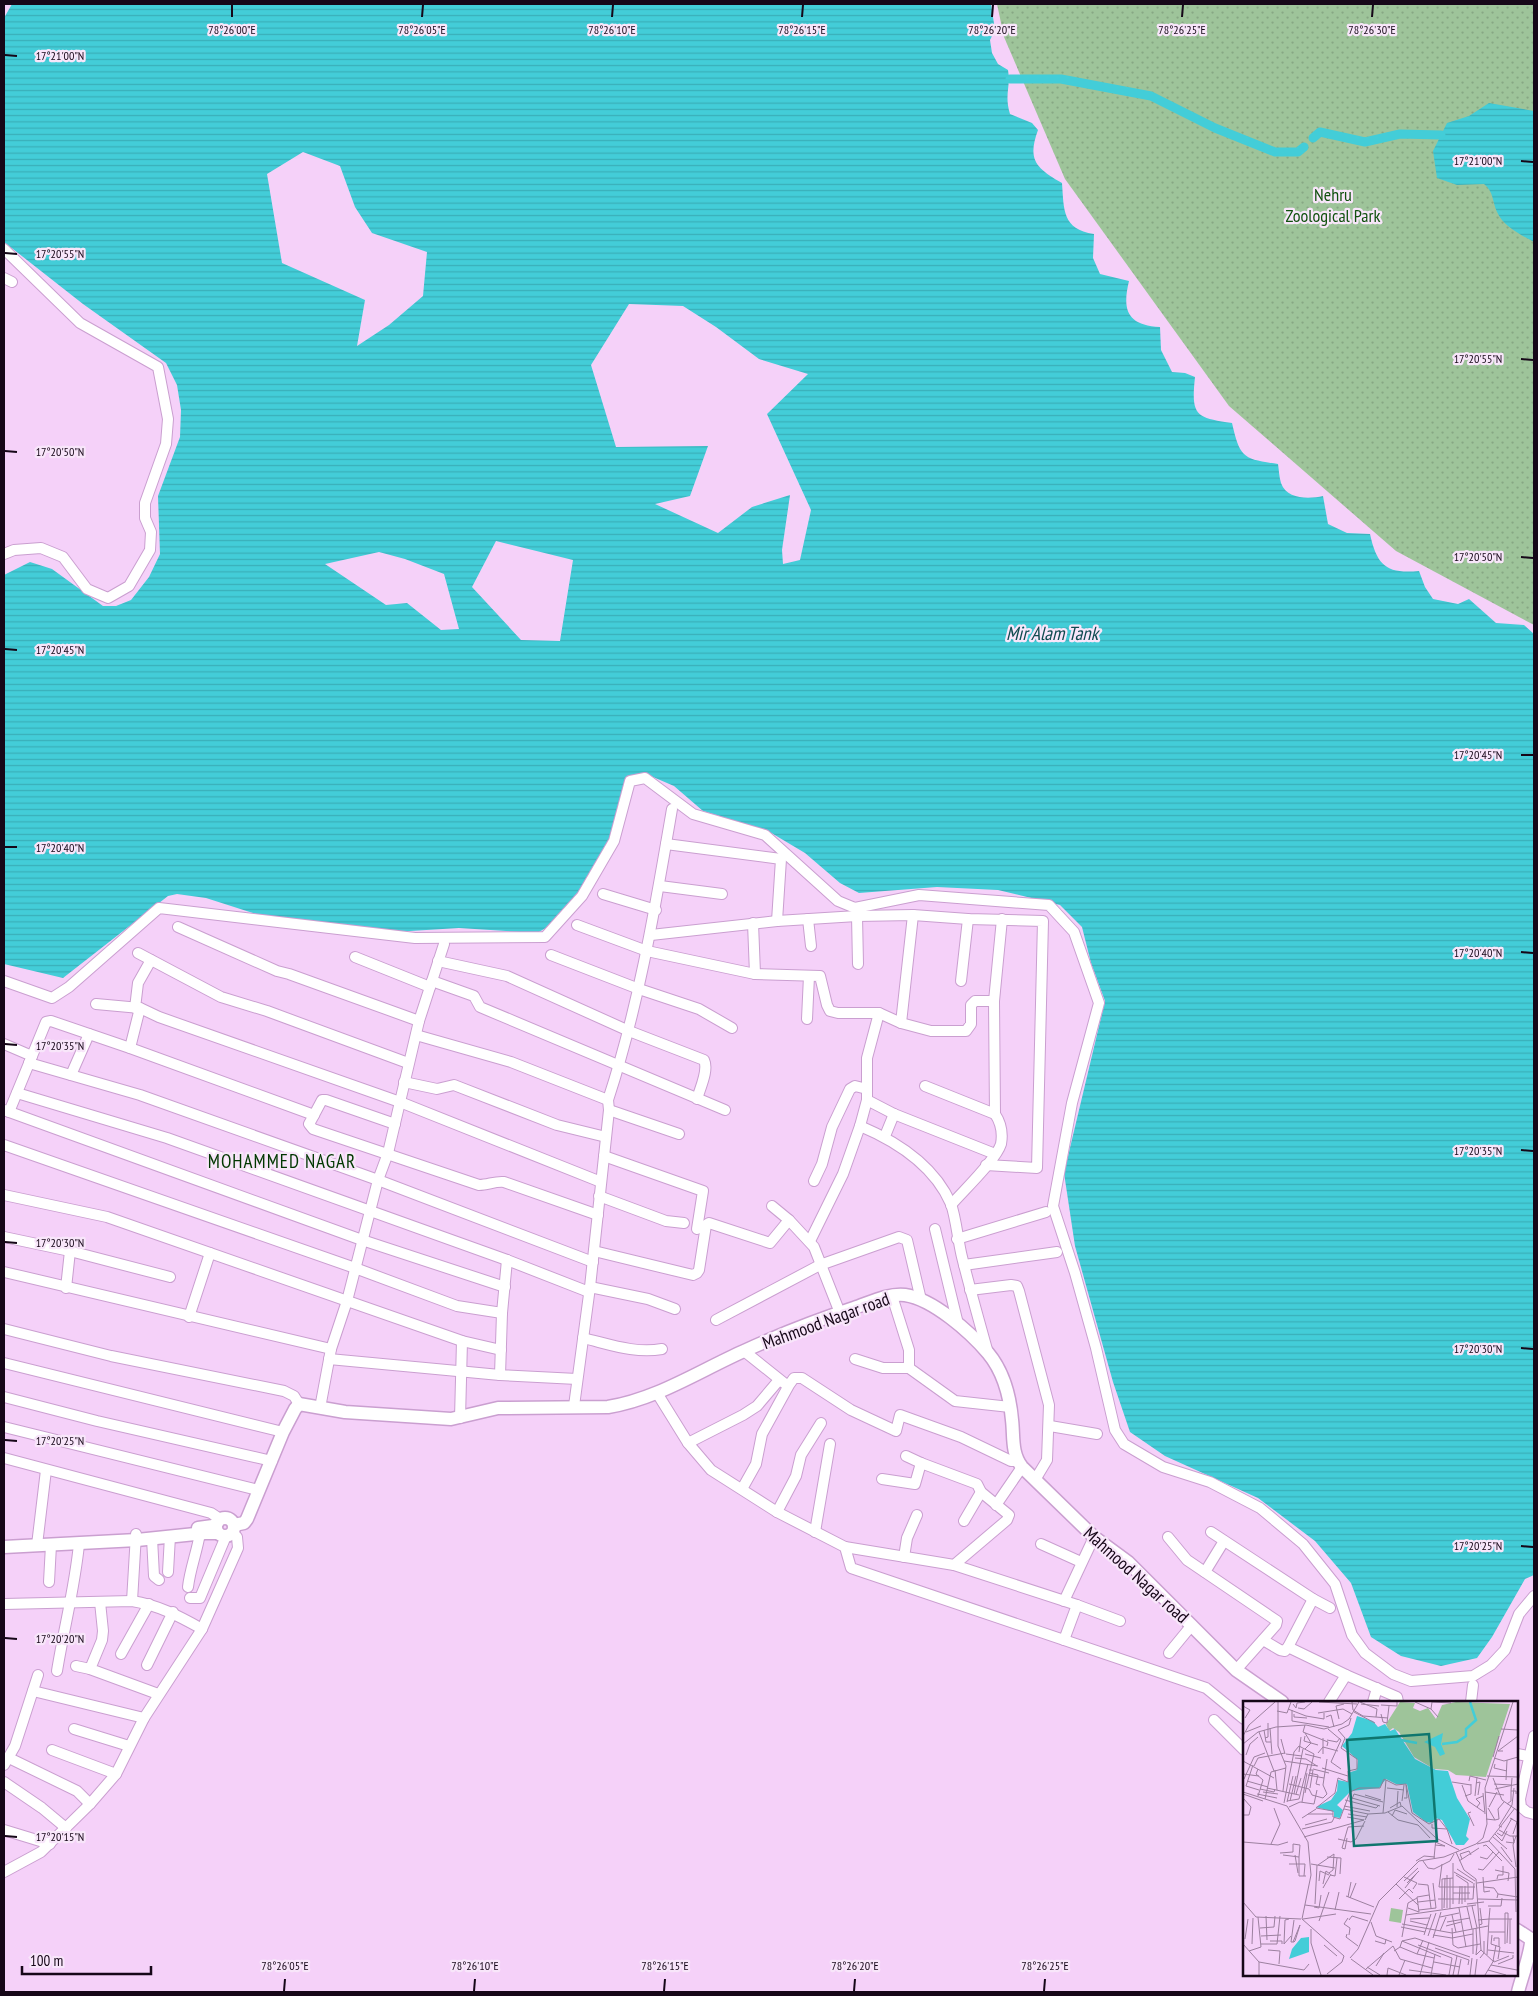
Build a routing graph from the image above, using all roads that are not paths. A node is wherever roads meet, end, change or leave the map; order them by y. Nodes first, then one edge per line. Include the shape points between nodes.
1 (4, 249) edge
2 (4, 554) edge
3 (672, 810) dead end
4 (666, 844) junction
5 (660, 886) junction
6 (603, 894) dead end
7 (722, 894) dead end
8 (656, 910) junction
9 (913, 915) junction
10 (857, 916) junction
11 (808, 919) junction
12 (968, 919) junction
13 (1002, 919) junction
14 (777, 921) junction
15 (753, 923) junction
16 (576, 925) dead end
17 (178, 926) dead end
18 (651, 935) junction
19 (444, 944) dead end
20 (810, 946) dead end
21 (648, 951) junction
22 (138, 954) dead end
23 (551, 955) dead end
24 (355, 957) dead end
25 (151, 960) junction
26 (438, 961) junction
27 (858, 964) dead end
28 (756, 974) junction
29 (809, 976) junction
30 (4, 981) edge
31 (961, 981) dead end
32 (431, 984) junction
33 (639, 989) junction
34 (994, 1001) junction
35 (96, 1004) dead end
36 (138, 1008) junction
37 (879, 1013) junction
38 (807, 1019) dead end
39 (419, 1021) junction
40 (901, 1023) junction
41 (732, 1028) dead end
42 (630, 1030) junction
43 (89, 1034) junction
44 (416, 1035) junction
45 (4, 1044) edge
46 (130, 1048) junction
47 (30, 1059) junction
48 (408, 1063) junction
49 (620, 1066) junction
50 (71, 1075) junction
51 (404, 1082) junction
52 (924, 1086) dead end
53 (867, 1089) junction
54 (17, 1093) junction
55 (698, 1099) junction
56 (867, 1100) junction
57 (400, 1102) junction
58 (609, 1105) junction
59 (725, 1110) dead end
60 (6, 1111) edge
61 (894, 1114) junction
62 (995, 1114) junction
63 (314, 1115) junction
64 (395, 1124) junction
65 (860, 1126) junction
66 (679, 1134) dead end
67 (886, 1136) junction
68 (606, 1137) junction
69 (4, 1145) edge
70 (388, 1153) junction
71 (996, 1154) junction
72 (604, 1156) junction
73 (986, 1165) junction
74 (378, 1180) junction
75 (814, 1180) dead end
76 (601, 1182) junction
77 (4, 1195) edge
78 (600, 1196) junction
79 (951, 1205) junction
80 (772, 1206) dead end
81 (370, 1211) junction
82 (1046, 1212) dead end
83 (598, 1215) junction
84 (789, 1220) junction
85 (684, 1223) dead end
86 (697, 1229) dead end
87 (935, 1229) dead end
88 (4, 1237) edge
89 (957, 1238) junction
90 (362, 1240) junction
91 (810, 1241) junction
92 (70, 1251) junction
93 (594, 1251) junction
94 (1057, 1252) dead end
95 (210, 1253) junction
96 (507, 1260) junction
97 (593, 1262) junction
98 (820, 1265) junction
99 (964, 1265) junction
100 (355, 1268) junction
101 (4, 1272) edge
102 (170, 1277) dead end
103 (505, 1287) junction
104 (66, 1288) junction
105 (589, 1290) junction
106 (970, 1290) junction
107 (892, 1296) junction
108 (920, 1300) junction
109 (347, 1301) junction
110 (675, 1309) dead end
111 (502, 1313) junction
112 (840, 1313) junction
113 (189, 1317) junction
114 (716, 1320) dead end
115 (958, 1324) junction
116 (4, 1329) edge
117 (583, 1338) junction
118 (462, 1340) junction
119 (331, 1349) junction
120 (662, 1349) dead end
121 (502, 1350) junction
122 (744, 1351) junction
123 (988, 1354) junction
124 (329, 1359) junction
125 (855, 1360) dead end
126 (4, 1362) edge
127 (909, 1368) junction
128 (460, 1372) junction
129 (500, 1375) junction
130 (578, 1379) junction
131 (779, 1380) junction
132 (789, 1385) junction
133 (657, 1393) junction
134 (4, 1397) edge
135 (299, 1404) junction
136 (574, 1406) junction
137 (1010, 1407) junction
138 (320, 1408) junction
139 (460, 1418) junction
140 (821, 1423) dead end
141 (1050, 1426) junction
142 (4, 1427) edge
143 (283, 1432) junction
144 (1097, 1434) dead end
145 (688, 1443) junction
146 (830, 1444) dead end
147 (906, 1456) dead end
148 (4, 1458) edge
149 (272, 1461) junction
150 (921, 1463) junction
151 (1019, 1464) junction
152 (46, 1470) junction
153 (882, 1479) dead end
154 (1035, 1480) junction
155 (742, 1489) junction
156 (258, 1490) junction
157 (981, 1492) junction
158 (996, 1505) junction
159 (777, 1512) junction
160 (917, 1515) dead end
161 (964, 1521) dead end
162 (225, 1528) junction
163 (814, 1532) junction
164 (1211, 1532) dead end
165 (200, 1533) junction
166 (170, 1536) junction
167 (136, 1537) junction
168 (1094, 1537) junction
169 (152, 1538) junction
170 (1168, 1538) dead end
171 (4, 1541) edge
172 (1224, 1541) junction
173 (37, 1542) junction
174 (79, 1544) junction
175 (1041, 1544) dead end
176 (51, 1545) junction
177 (4, 1547) edge
178 (845, 1547) junction
179 (904, 1557) junction
180 (1081, 1562) junction
181 (954, 1565) junction
182 (168, 1572) dead end
183 (1205, 1572) junction
184 (158, 1580) dead end
185 (49, 1582) dead end
186 (188, 1587) dead end
187 (1534, 1596) edge
188 (190, 1598) dead end
189 (1312, 1599) junction
190 (132, 1601) junction
191 (1064, 1601) junction
192 (100, 1602) junction
193 (69, 1603) junction
194 (4, 1604) edge
195 (149, 1604) junction
196 (1077, 1605) junction
197 (1330, 1608) dead end
198 (173, 1612) junction
199 (1120, 1621) dead end
200 (1192, 1625) junction
201 (202, 1628) junction
202 (1064, 1640) junction
203 (1263, 1640) junction
204 (1288, 1647) junction
205 (1169, 1653) dead end
206 (121, 1654) dead end
207 (147, 1665) dead end
208 (76, 1666) dead end
209 (90, 1669) junction
210 (1236, 1670) junction
211 (57, 1671) dead end
212 (38, 1675) dead end
213 (1346, 1675) junction
214 (1473, 1685) dead end
215 (1377, 1688) junction
216 (33, 1691) junction
217 (158, 1694) junction
218 (1281, 1701) edge
219 (1330, 1701) edge
220 (1373, 1701) edge
221 (1398, 1701) edge
222 (1471, 1701) edge
223 (144, 1718) junction
224 (1243, 1718) edge
225 (1214, 1720) dead end
226 (74, 1729) dead end
227 (1534, 1736) edge
228 (129, 1746) junction
229 (1243, 1749) edge
230 (52, 1750) dead end
231 (1518, 1754) edge
232 (1532, 1756) edge
233 (6, 1762) edge
234 (116, 1774) junction
235 (4, 1782) edge
236 (90, 1804) junction
237 (1534, 1814) edge
238 (66, 1828) junction
239 (4, 1830) edge
240 (50, 1844) junction
241 (4, 1872) edge
242 (1518, 1931) edge
243 (1532, 1939) edge
244 (1520, 1968) edge
245 (1518, 1992) edge

1 - 2 street via 80,323 158,367 168,420 166,444 145,503 145,518 151,532 150,550 129,586 108,598 88,590 62,556 41,548
3 - 4 street
4 - 5 street
4 - 14 street via 781,859
5 - 7 street
5 - 8 street
6 - 8 street
8 - 18 street
9 - 10 street
9 - 12 street
9 - 40 street
10 - 11 street
10 - 27 street
11 - 14 street
11 - 20 street
12 - 13 street
12 - 31 street
13 - 34 street
13 - 73 street via 1043,921 1037,1168
14 - 15 street
15 - 18 street
15 - 28 street
16 - 21 street
17 - 39 street via 276,971
18 - 21 street
19 - 26 street
21 - 28 street
21 - 33 street
22 - 25 street
23 - 33 street
24 - 32 street
25 - 36 street via 138,983
25 - 48 street via 221,997
26 - 32 street
26 - 42 street via 507,976
28 - 29 street
29 - 37 street via 820,976 830,1011
29 - 38 street
30 - 187 street via 52,998 69,987 159,908 415,938 545,937 582,896 614,840 630,781 645,778 693,814 765,835 838,901 855,908 919,895 1049,905 1074,932 1099,1003 1072,1103 1052,1206 1075,1273 1115,1430 1124,1444 1163,1467 1210,1482 1260,1508 1303,1544 1335,1584 1352,1635 1365,1653 1393,1674 1411,1681 1473,1676 1491,1665 1505,1650 1519,1614
32 - 39 street
32 - 49 street via 474,996 480,1007
33 - 41 street via 699,1009
33 - 42 street
34 - 40 street via 975,1001 971,1005 971,1024 966,1031 931,1031
34 - 62 street
35 - 36 street
36 - 46 street
36 - 57 street
37 - 40 street
37 - 53 street via 867,1058
39 - 44 street
42 - 49 street
42 - 55 street via 704,1060 706,1069
43 - 46 street
43 - 47 street via 48,1021
43 - 50 street
44 - 48 street
44 - 58 street via 511,1062
45 - 47 street
46 - 63 street
47 - 50 street
47 - 54 street
48 - 51 street
49 - 55 street
49 - 58 street
50 - 74 street via 140,1095
51 - 57 street
51 - 68 street via 437,1089 454,1085 557,1125
52 - 62 street
53 - 56 street
53 - 75 street via 855,1086 850,1089 832,1127
54 - 60 street
54 - 81 street via 168,1138
55 - 59 street
56 - 61 street
56 - 65 street
57 - 64 street
57 - 76 street
58 - 66 street
58 - 68 street
60 - 90 street
61 - 67 street
61 - 71 street
62 - 71 street via 1002,1130
63 - 64 street via 320,1103 326,1100
63 - 70 street via 310,1124 312,1129
64 - 70 street
65 - 67 street
65 - 91 street via 843,1174
67 - 79 street via 914,1155 935,1178
68 - 72 street
69 - 100 street
70 - 74 street
70 - 83 street via 479,1185 504,1182
71 - 73 street
72 - 76 street
72 - 86 street via 704,1191
73 - 79 street
74 - 81 street
74 - 97 street
76 - 78 street
77 - 95 street via 107,1217
78 - 83 street
78 - 85 street via 666,1221
79 - 89 street
80 - 84 street
81 - 90 street
81 - 96 street
82 - 89 street
83 - 93 street
84 - 91 street
84 - 93 street via 770,1243 706,1224 699,1270 693,1275
87 - 115 street
88 - 92 street
89 - 99 street
90 - 100 street
90 - 103 street
91 - 98 street
92 - 102 street
92 - 104 street
93 - 97 street
94 - 99 street
95 - 109 street
95 - 113 street
96 - 103 street
96 - 105 street
97 - 105 street
98 - 108 street via 903,1238
98 - 112 street
98 - 114 street
99 - 106 street
100 - 109 street
100 - 111 street via 457,1306
101 - 104 street
103 - 111 street
104 - 113 street
105 - 110 street via 648,1299
105 - 117 street
106 - 123 street
106 - 141 street via 1017,1286 1049,1405
107 - 108 main road, Mahmood Nagar road via 905,1295
107 - 112 main road, Mahmood Nagar road
107 - 127 street via 909,1350
108 - 115 main road, Mahmood Nagar road
109 - 118 street
109 - 119 street
111 - 121 street
112 - 122 main road, Mahmood Nagar road
113 - 119 street
115 - 123 main road, Mahmood Nagar road
116 - 135 street via 111,1356 284,1391 294,1396
117 - 120 street via 632,1350
117 - 130 street
118 - 121 street
118 - 128 street
119 - 124 street
121 - 129 street
122 - 131 street
122 - 133 main road, Mahmood Nagar road
123 - 137 main road, Mahmood Nagar road via 1006,1390
124 - 128 street
124 - 138 street
125 - 127 street via 882,1368
126 - 143 street
127 - 137 street via 956,1401
128 - 129 street
128 - 139 street
129 - 130 street
130 - 136 street
131 - 132 street
131 - 145 street via 757,1406
132 - 151 street via 794,1378 802,1378 851,1410 896,1431 900,1415 961,1437
132 - 155 street via 762,1434 756,1464
133 - 136 main road, Mahmood Nagar road via 623,1405
133 - 145 street
134 - 149 street
135 - 138 main road, Mahmood Nagar road
135 - 143 main road
136 - 139 main road, Mahmood Nagar road via 498,1408
137 - 151 main road, Mahmood Nagar road via 1014,1450
138 - 139 main road, Mahmood Nagar road
140 - 159 street via 801,1455 796,1476
141 - 144 street
141 - 154 street via 1047,1460
142 - 156 street
143 - 149 main road
145 - 155 street via 711,1470
146 - 163 street
147 - 150 street
148 - 152 street
149 - 156 main road
150 - 153 street via 915,1484
150 - 157 street via 977,1484
151 - 154 main road, Mahmood Nagar road
151 - 158 street
152 - 162 street via 211,1513
152 - 173 street
154 - 168 main road, Mahmood Nagar road
155 - 159 street
156 - 162 main road via 244,1523
157 - 158 street
157 - 161 street
158 - 181 street via 1009,1515 1007,1520
159 - 163 street
160 - 179 street via 907,1538
162 - 165 main road
162 - 167 main road via 207,1527
162 - 188 street via 200,1598
162 - 201 street via 237,1537 238,1548
163 - 178 street
164 - 172 street
165 - 166 main road
165 - 186 street
166 - 169 main road
166 - 182 street
167 - 169 main road
167 - 173 main road
167 - 174 main road
167 - 190 street
168 - 180 street
168 - 200 main road, Mahmood Nagar road via 1128,1562
169 - 184 street via 154,1576
170 - 183 street via 1187,1560
171 - 173 main road
172 - 183 street
172 - 189 street
173 - 176 main road
173 - 177 main road
174 - 176 main road
174 - 193 street via 76,1577
175 - 180 street
176 - 185 street
178 - 179 street
178 - 202 street via 851,1568
179 - 181 street
180 - 191 street
181 - 191 street
183 - 203 street via 1274,1617 1276,1625
189 - 197 street
189 - 204 street
190 - 192 street
190 - 195 street
191 - 196 street
192 - 193 street
192 - 209 street via 102,1640
193 - 194 street
193 - 211 street
195 - 198 street
195 - 206 street
196 - 199 street
196 - 202 street
198 - 201 street
198 - 207 street
200 - 205 street
200 - 210 main road, Mahmood Nagar road
201 - 217 street
202 - 224 street via 1206,1688
203 - 204 street via 1280,1650
203 - 210 street
204 - 213 street
208 - 209 street
209 - 217 street
210 - 218 main road, Mahmood Nagar road
212 - 216 street
213 - 215 street
213 - 219 street
214 - 222 street
215 - 220 street
215 - 221 street via 1397,1697
216 - 223 street
216 - 233 street
217 - 223 street
223 - 228 street
225 - 229 street
226 - 228 street
227 - 232 street
228 - 234 street
230 - 234 street
231 - 232 street
232 - 237 street via 1520,1799 1521,1807
233 - 236 street via 77,1790
234 - 236 street
235 - 238 street
236 - 238 street
238 - 240 street
239 - 240 street
240 - 241 street
242 - 243 main road
243 - 244 main road
244 - 245 main road

